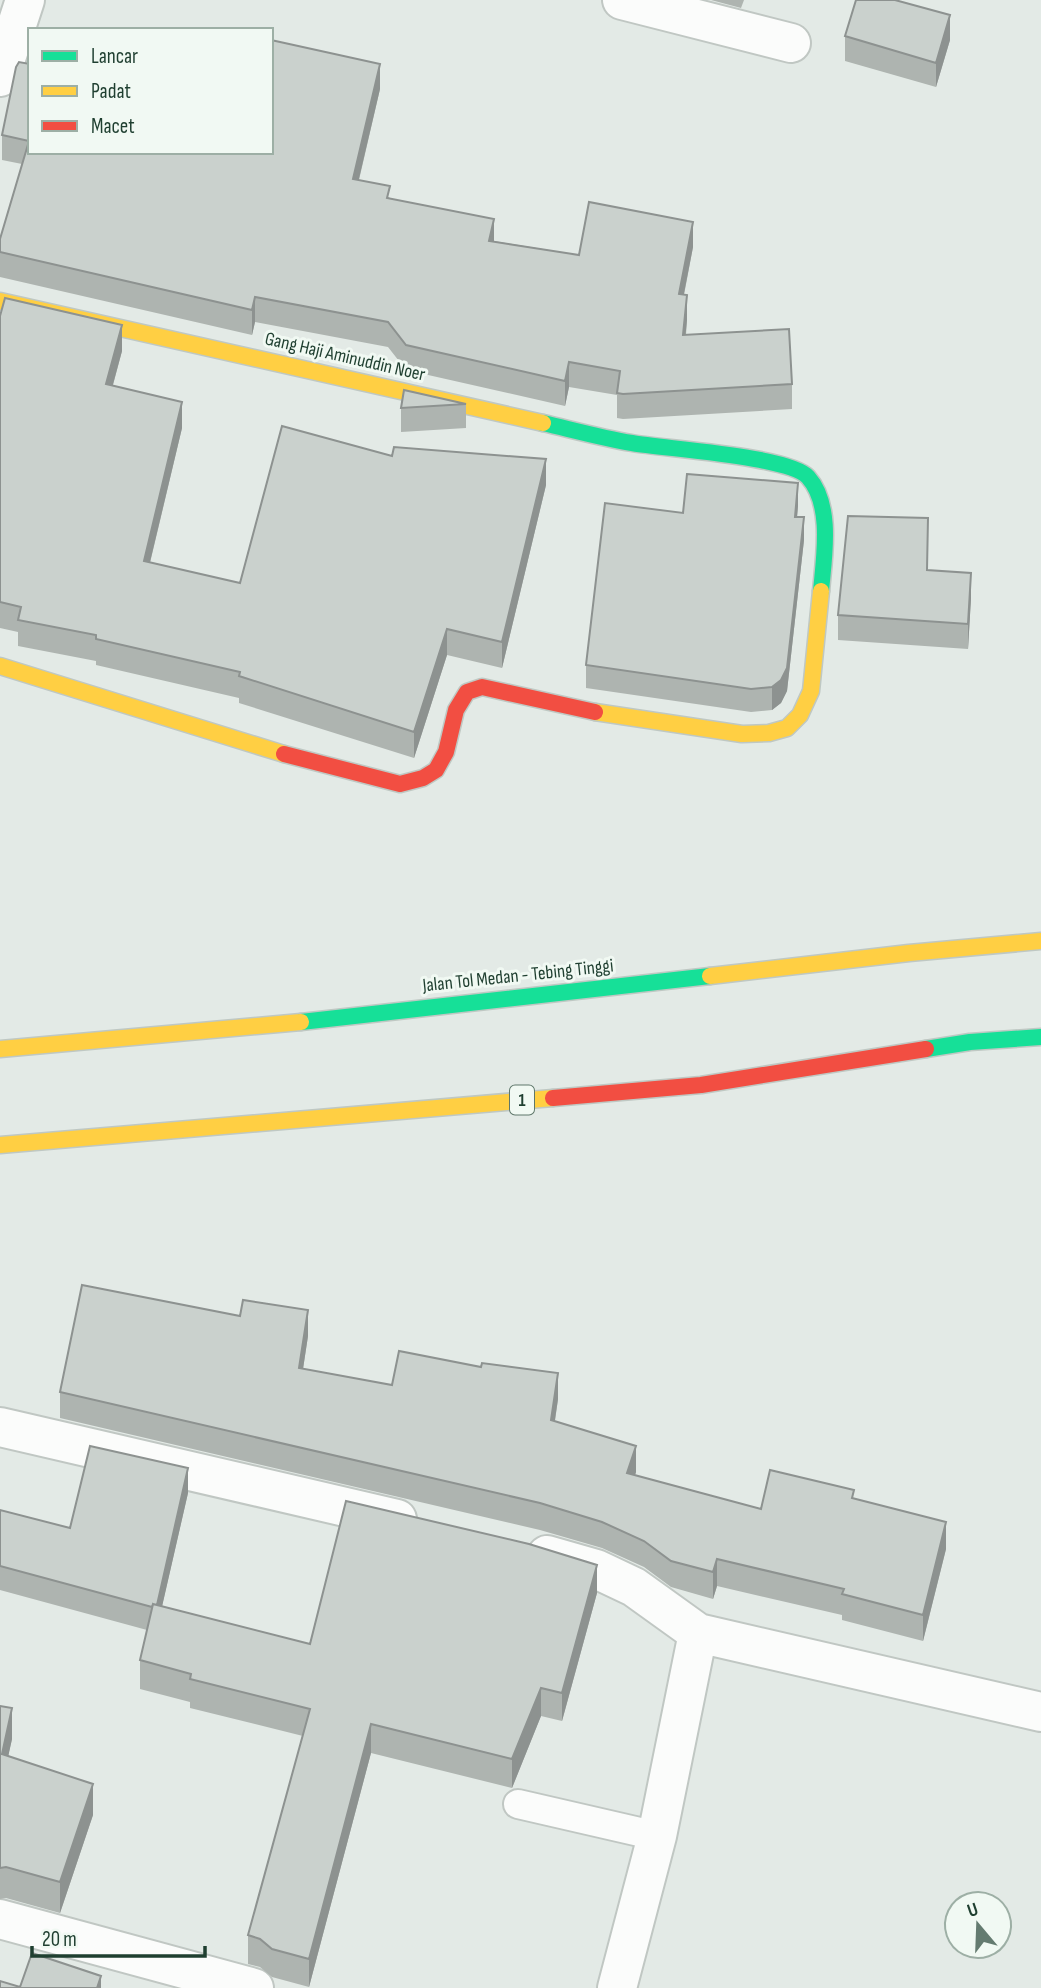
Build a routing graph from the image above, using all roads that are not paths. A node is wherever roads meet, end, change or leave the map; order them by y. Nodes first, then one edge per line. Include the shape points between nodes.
1 (25, 0) edge
2 (622, 0) edge
3 (791, 43) dead end
4 (0, 77) edge
5 (0, 301) edge
6 (0, 666) edge
7 (1041, 941) edge
8 (1041, 1037) edge
9 (0, 1049) edge
10 (0, 1145) edge
11 (0, 1427) edge
12 (428, 1527) edge
13 (508, 1545) edge
14 (698, 1633) junction
15 (1041, 1712) edge
16 (518, 1804) dead end
17 (657, 1836) junction
18 (0, 1919) edge
19 (254, 1988) edge
20 (617, 1988) edge

1 - 4 street
2 - 3 street
5 - 6 main road, Gang Haji Aminuddin Noer via 630,443 765,461 800,471 821,501 826,539 811,691 793,725 766,734 598,713 482,687 467,692 456,710 446,752 436,770 400,784 276,752
7 - 9 main road, Jalan Tol Medan - Tebing Tinggi via 267,1026
8 - 10 main road, 1 via 970,1042 701,1085
11 - 12 street
13 - 14 street via 596,1569 634,1587
14 - 15 street
14 - 17 street
16 - 17 lane
17 - 20 street
18 - 19 street

